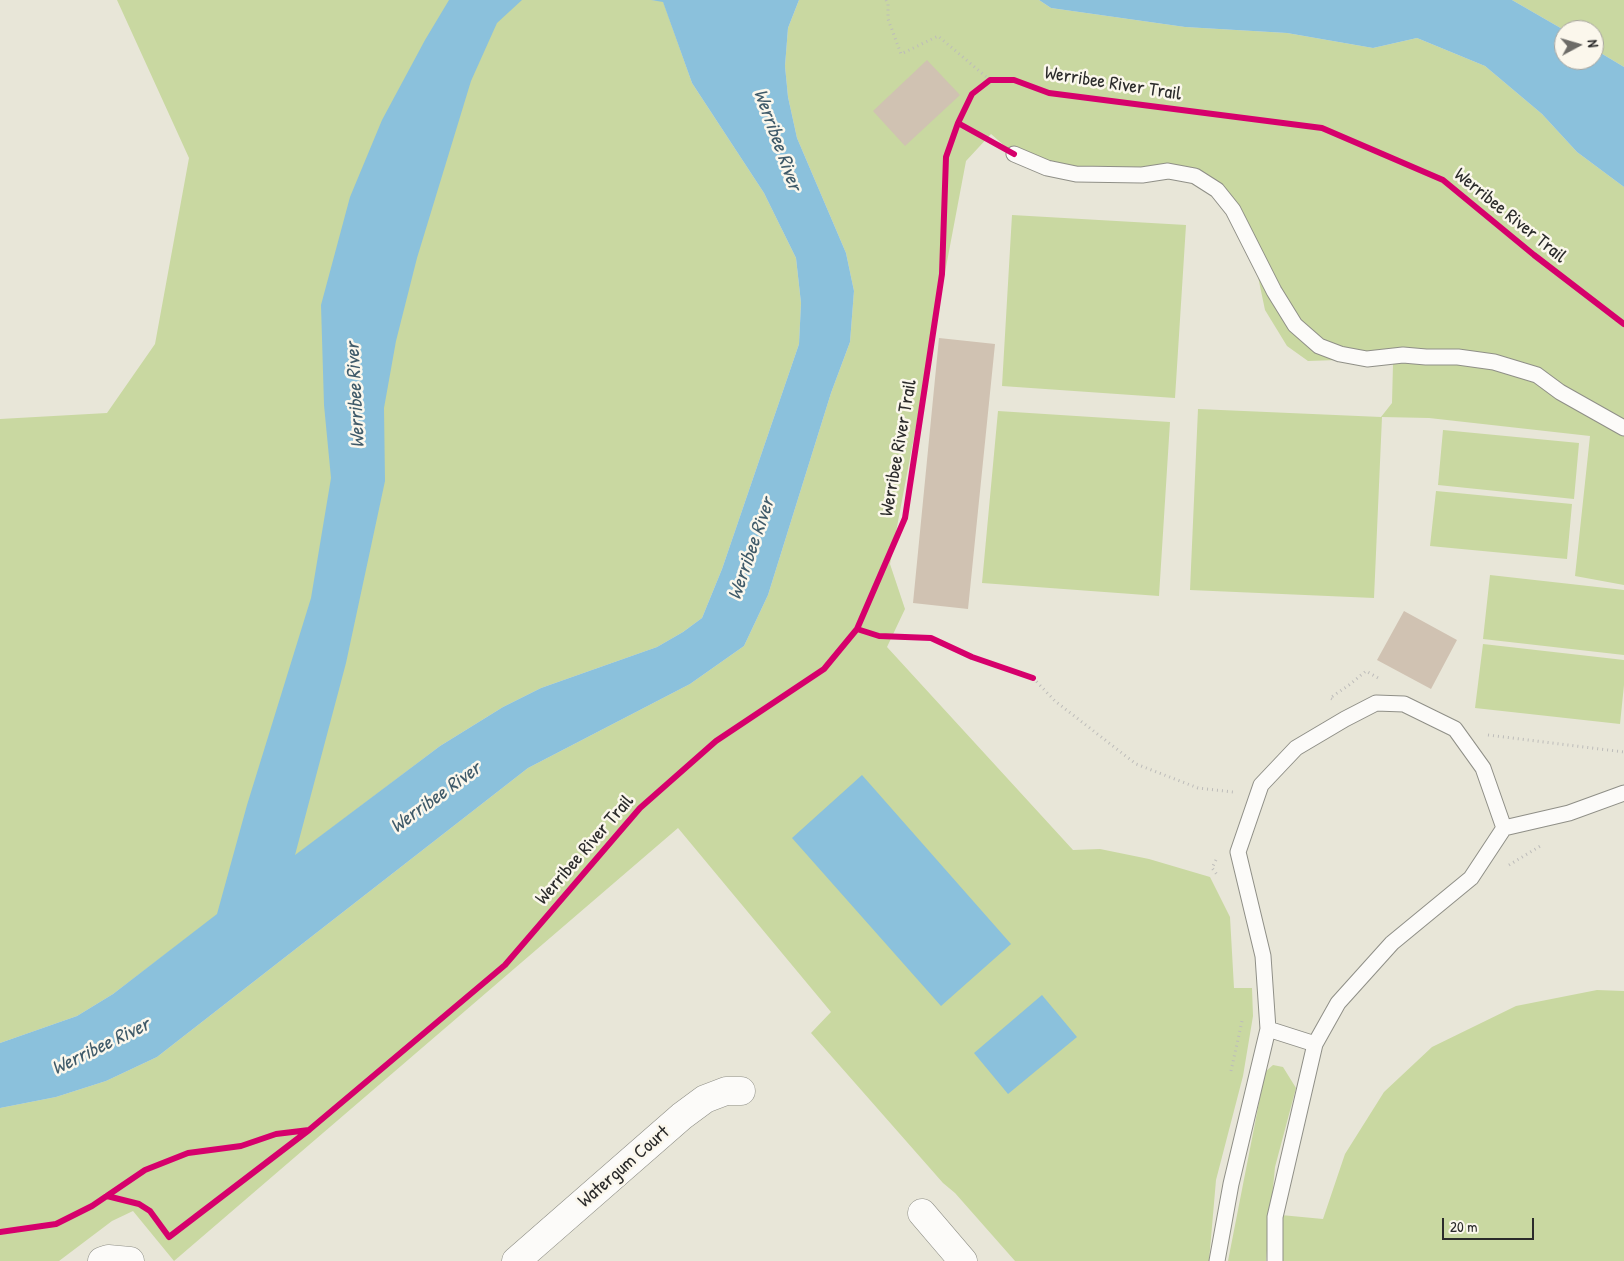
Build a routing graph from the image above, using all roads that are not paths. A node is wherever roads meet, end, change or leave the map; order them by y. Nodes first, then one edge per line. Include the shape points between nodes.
1 (1014, 154) dead end
2 (1624, 428) edge
3 (1624, 793) edge
4 (1504, 828) junction
5 (1268, 1029) junction
6 (1314, 1044) junction
7 (741, 1092) dead end
8 (922, 1213) dead end
9 (516, 1261) edge
10 (963, 1261) edge
11 (1217, 1261) edge
12 (1275, 1261) edge

1 - 2 lane via 1048,168 1076,174 1142,176 1168,171 1195,176 1218,190 1233,210 1295,325 1319,346 1367,359 1403,355 1494,362 1537,375 1560,392
3 - 4 lane via 1569,813
4 - 5 lane via 1483,768 1455,729 1404,704 1376,703 1296,748 1261,785 1238,852 1263,956
4 - 6 lane via 1471,878 1392,943 1338,1003
5 - 6 lane
5 - 11 lane via 1231,1184
6 - 12 lane via 1275,1217
7 - 9 street, Watergum Court via 726,1091 705,1099 682,1116
8 - 10 street

